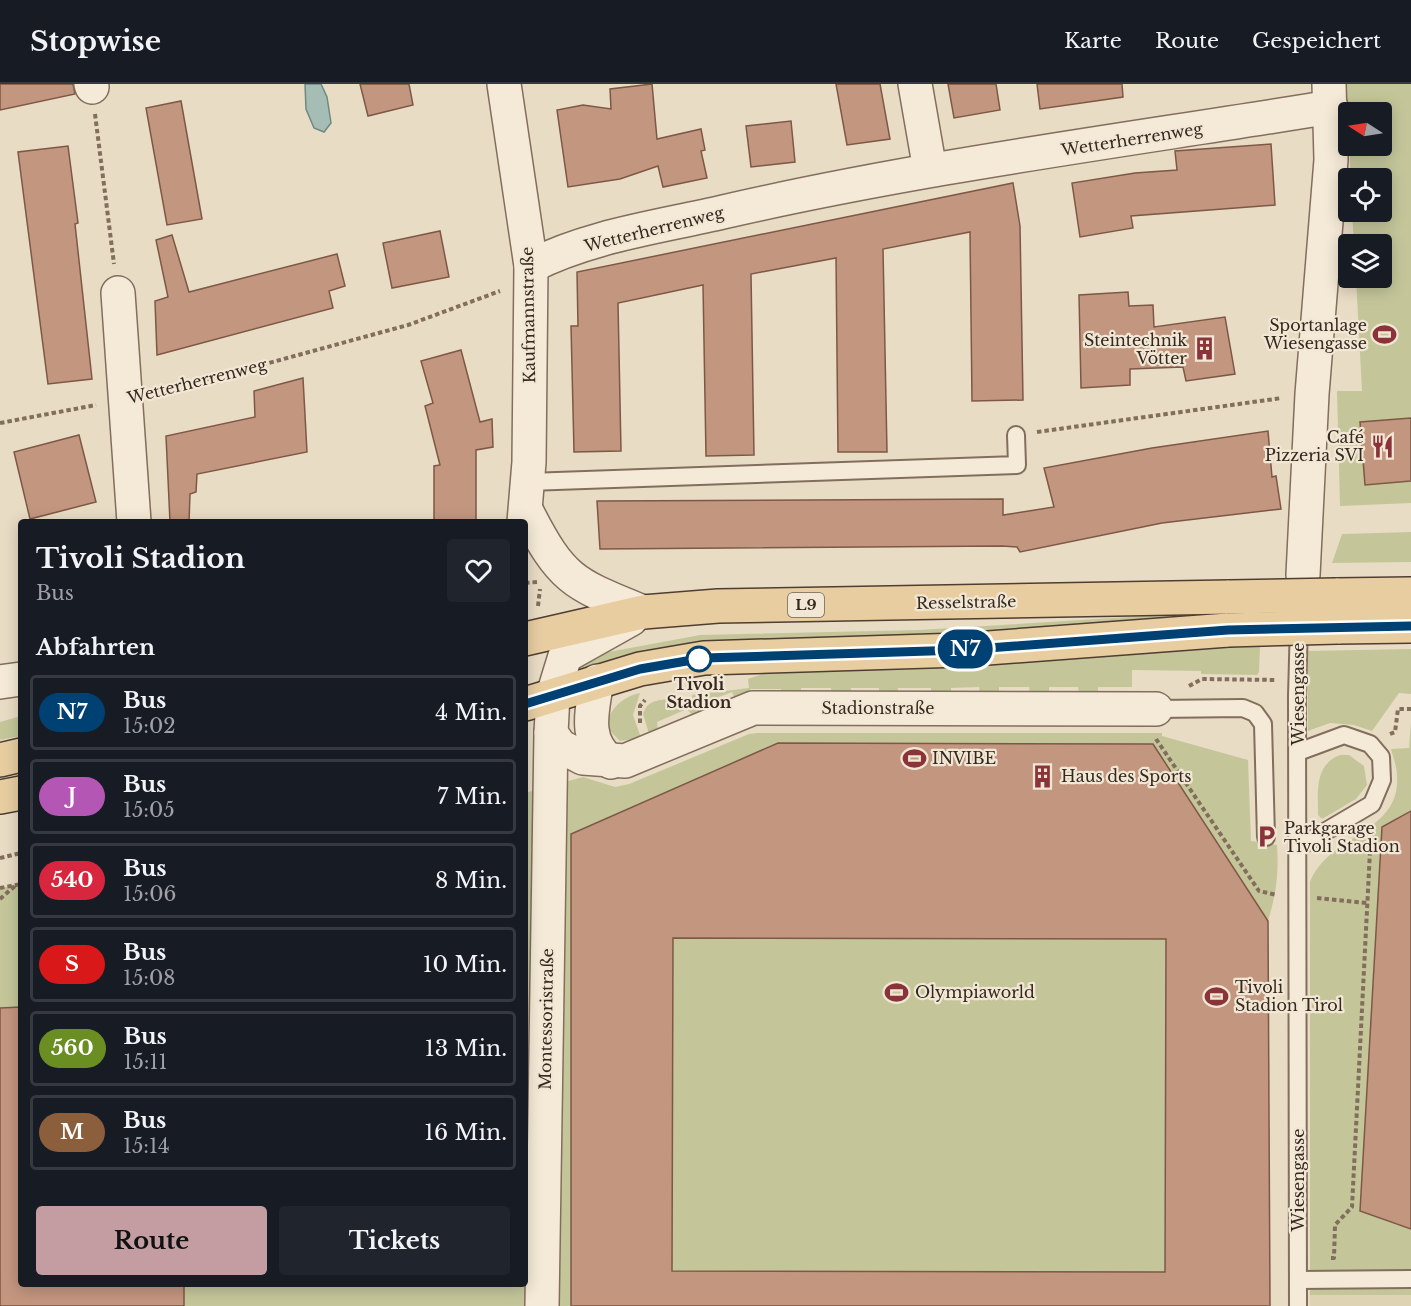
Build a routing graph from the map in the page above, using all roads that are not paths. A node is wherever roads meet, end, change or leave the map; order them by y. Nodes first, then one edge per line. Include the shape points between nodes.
1 (504, 84) edge
2 (915, 84) edge
3 (1330, 96) edge
4 (930, 170) junction
5 (531, 266) junction
6 (118, 293) road end
7 (1017, 435) road end
8 (526, 506) edge
9 (134, 519) edge
10 (1303, 575) joint
11 (1411, 594) edge
12 (1337, 611) junction
13 (643, 612) junction
14 (1411, 626) edge
15 (528, 638) edge
16 (18, 679) edge
17 (597, 681) junction
18 (0, 682) edge
19 (539, 700) edge
20 (1156, 724) joint
21 (551, 733) junction
22 (1298, 752) junction
23 (18, 756) edge
24 (0, 760) edge
25 (611, 762) junction
26 (18, 794) edge
27 (0, 797) edge
28 (1266, 837) dead end
29 (1299, 847) junction
30 (1298, 1272) junction
31 (1411, 1279) edge
32 (542, 1306) edge
33 (1298, 1306) edge

1 - 5 street, Kaufmannstraße
2 - 4 street
3 - 4 street, Wetterherrenweg
3 - 10 street, Wiesengasse via 1331,160 1312,394
4 - 5 street, Wetterherrenweg via 590,243
5 - 8 street, Kaufmannstraße
6 - 9 street
7 - 8 lane via 1017,465
8 - 13 street via 548,552 566,575 587,590
10 - 22 lane, Wiesengasse
11 - 12 main road, Resselstraße / L9
12 - 13 main road, Resselstraße / L9, bridge via 1229,597 718,606
12 - 14 main road, Resselstraße / L9
12 - 17 main road, Resselstraße / L9, bridge via 1228,630 962,650 704,658
13 - 15 main road, Resselstraße / L9
13 - 19 street via 565,656
16 - 18 street
17 - 19 main road, Resselstraße / L9
17 - 25 street via 592,738 598,752
19 - 21 street
20 - 25 street, Stadionstraße via 753,708 625,761
20 - 28 lane via 1243,708 1255,713 1263,724
21 - 25 street, Stadionstraße via 560,746 571,752
21 - 32 street, Montessoristraße
22 - 29 lane, Wiesengasse
22 - 29 lane via 1344,735 1370,744 1381,757 1382,780 1372,804
23 - 24 main road
26 - 27 main road
29 - 30 lane, Wiesengasse via 1291,896
30 - 31 lane
30 - 33 lane, Wiesengasse

